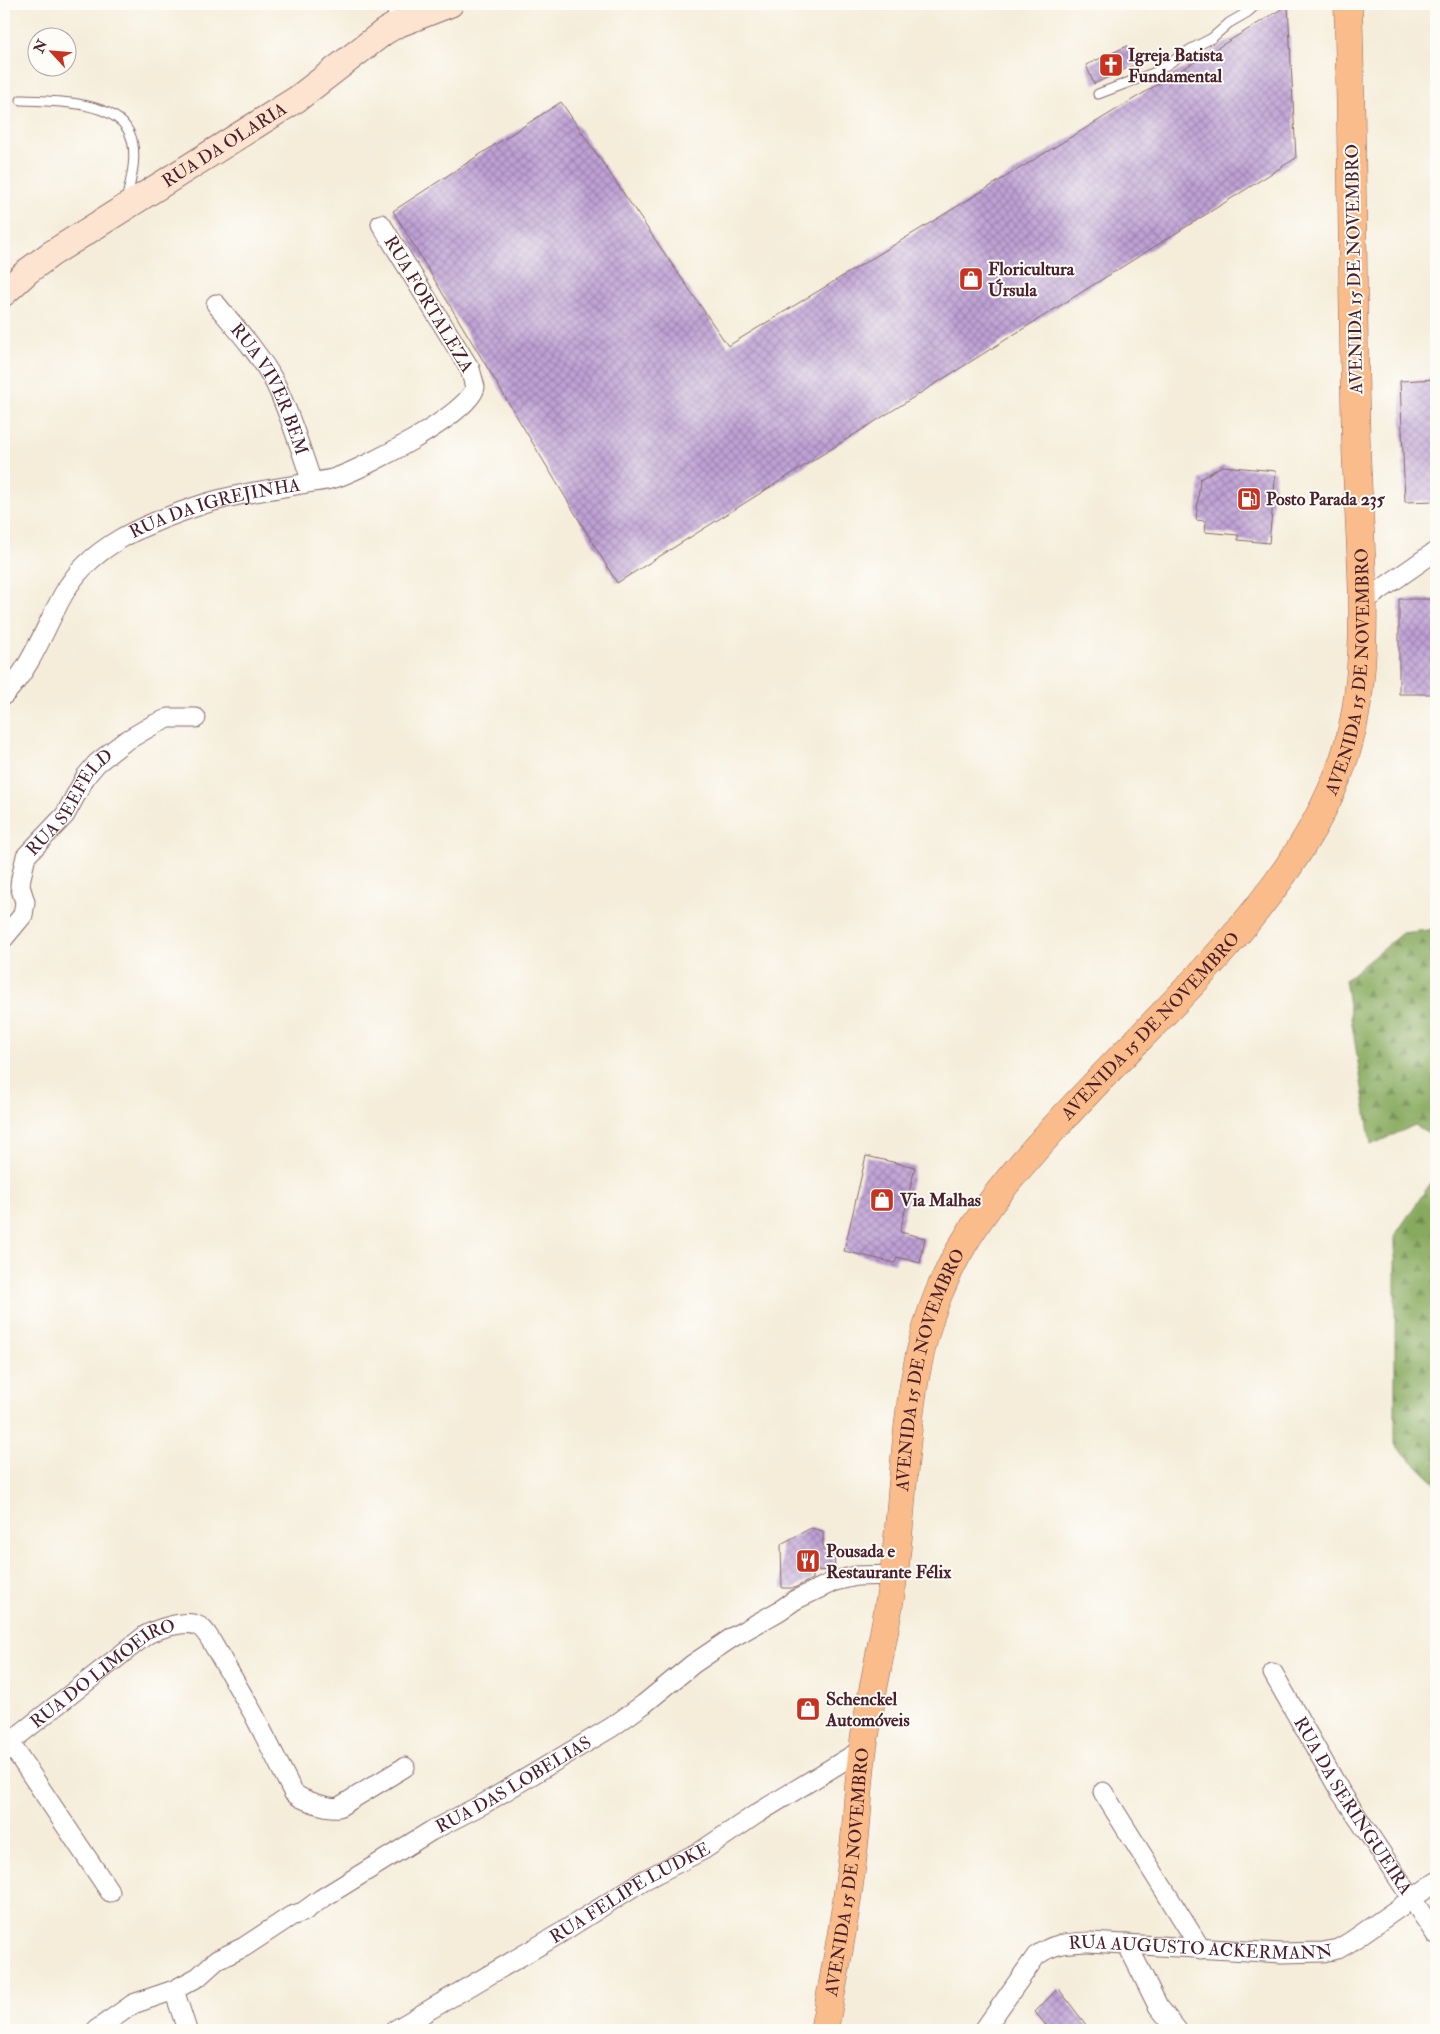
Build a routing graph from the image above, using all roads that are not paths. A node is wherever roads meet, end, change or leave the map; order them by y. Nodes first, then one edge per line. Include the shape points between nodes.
1 (450, 4) edge
2 (1257, 4) edge
3 (1348, 4) edge
4 (393, 14) edge
5 (1098, 94) dead end
6 (21, 100) dead end
7 (124, 207) junction
8 (381, 224) dead end
9 (4, 293) edge
10 (216, 304) dead end
11 (475, 385) joint
12 (312, 482) junction
13 (1436, 551) edge
14 (1363, 602) junction
15 (4, 695) edge
16 (196, 718) dead end
17 (4, 938) edge
18 (894, 1575) junction
19 (1273, 1673) dead end
20 (7, 1738) edge
21 (863, 1750) junction
22 (405, 1767) dead end
23 (1103, 1792) dead end
24 (1436, 1882) edge
25 (110, 1892) dead end
26 (1412, 1899) junction
27 (1436, 1935) edge
28 (1127, 1944) junction
29 (1201, 1949) junction
30 (174, 1990) junction
31 (96, 2030) edge
32 (187, 2030) edge
33 (395, 2030) edge
34 (824, 2030) edge
35 (984, 2030) edge
36 (1177, 2030) edge

1 - 4 street, RUA DA OLARIA
2 - 5 lane via 1212,38 1156,72
3 - 14 main road, AVENIDA 15 DE NOVEMBRO via 1356,446
4 - 7 street, RUA DA OLARIA via 372,41 297,99
6 - 7 lane via 79,104 102,111 123,123 133,149
7 - 9 street, RUA DA OLARIA via 51,254
8 - 11 street, RUA FORTALEZA via 470,369
10 - 12 street, RUA VIVER BEM via 251,346 273,380
11 - 12 street, RUA DA IGREJINHA via 470,399 416,437 350,472
12 - 15 street, RUA DA IGREJINHA via 198,506 137,529 110,546 90,561 69,584 29,663
13 - 14 street
14 - 18 main road, AVENIDA 15 DE NOVEMBRO via 1355,716 1330,793 1304,841 1277,883 1227,944 1008,1179 979,1219 947,1275 929,1320 916,1374 908,1423
16 - 17 street, RUA SEEFELD via 169,718 153,725 97,763 86,776 65,815 26,856 20,886 25,902 23,914
18 - 21 main road, AVENIDA 15 DE NOVEMBRO
18 - 30 street, RUA DAS LOBELIAS via 856,1576 835,1581 795,1600 693,1664 612,1727 485,1803 431,1831 303,1912 217,1960 198,1977
19 - 26 street, RUA DA SERINGUEIRA via 1340,1791
20 - 22 street, RUA DO LIMOEIRO via 146,1635 179,1624 195,1624 203,1629 231,1675 298,1797 336,1808
20 - 25 street
21 - 33 street, RUA FELIPE LUDKE via 702,1850 644,1880
21 - 34 main road, AVENIDA 15 DE NOVEMBRO via 838,1960
23 - 29 street
24 - 26 street, RUA AUGUSTO ACKERMANN
26 - 27 street, RUA DA SERINGUEIRA
26 - 29 street, RUA AUGUSTO ACKERMANN via 1338,1950 1282,1953
28 - 29 street, RUA AUGUSTO ACKERMANN
28 - 35 street, RUA AUGUSTO ACKERMANN via 1060,1943 1046,1949 1036,1956
28 - 36 street via 1158,2006
30 - 31 street, RUA DAS LOBELIAS via 133,2004
30 - 32 street

